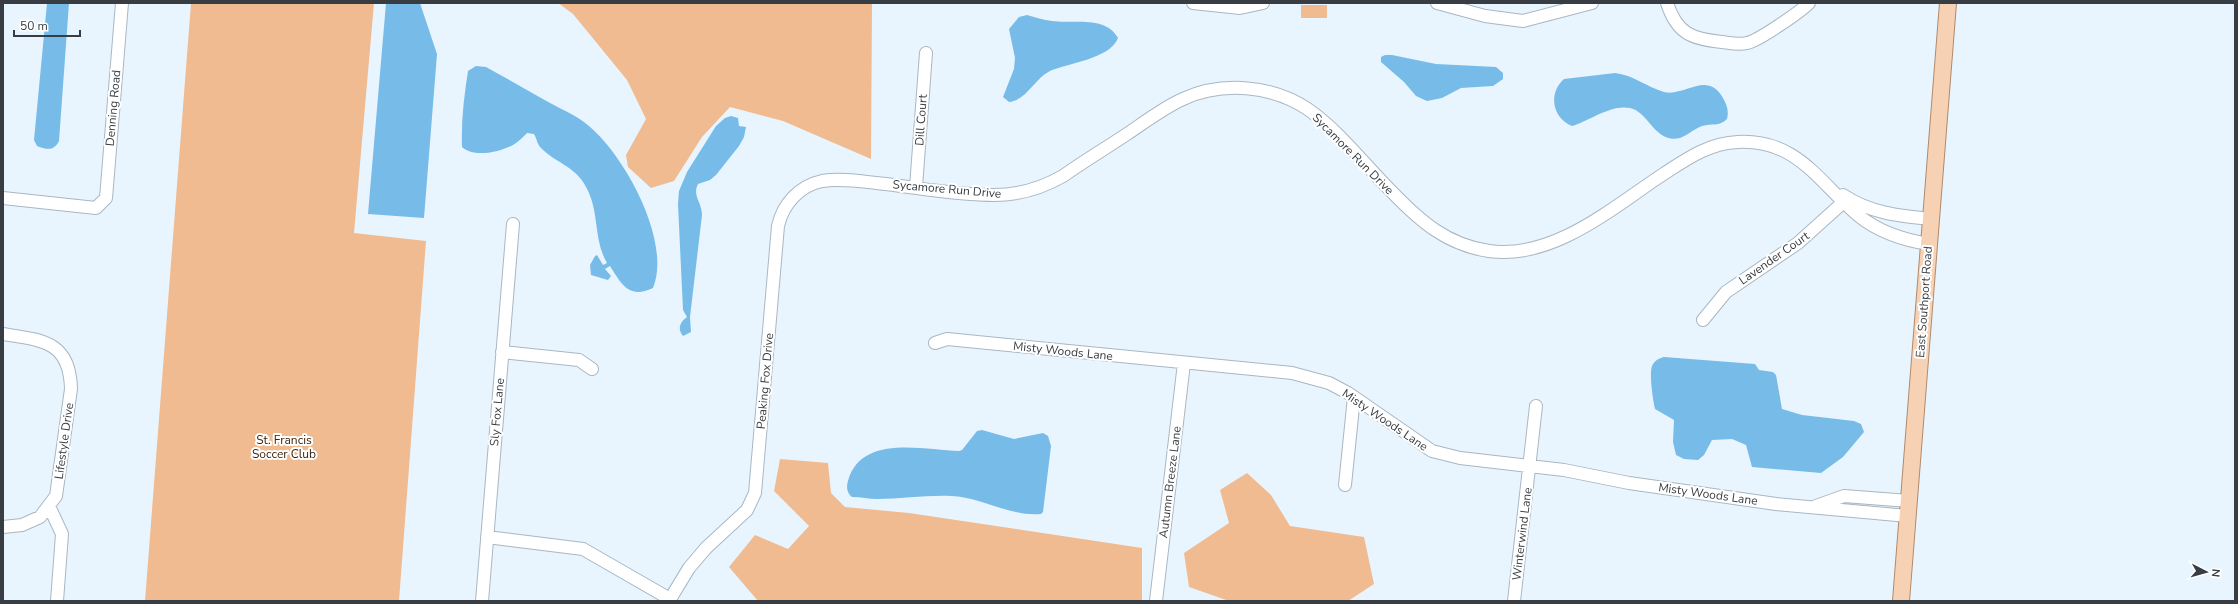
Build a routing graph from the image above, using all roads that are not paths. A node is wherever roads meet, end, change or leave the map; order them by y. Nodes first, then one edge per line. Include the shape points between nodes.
1 (122, 3) edge
2 (1201, 3) edge
3 (1262, 3) edge
4 (1437, 3) edge
5 (1592, 3) edge
6 (1667, 3) edge
7 (1809, 3) edge
8 (1948, 3) edge
9 (926, 53) dead end
10 (850, 180) joint
11 (916, 187) junction
12 (3, 198) edge
13 (1845, 200) junction
14 (1931, 219) junction
15 (513, 224) dead end
16 (1929, 244) junction
17 (1703, 320) dead end
18 (3, 334) edge
19 (935, 343) dead end
20 (502, 352) junction
21 (1184, 363) junction
22 (592, 369) dead end
23 (1354, 397) junction
24 (1536, 406) dead end
25 (1529, 466) junction
26 (1345, 485) dead end
27 (49, 506) junction
28 (1908, 509) junction
29 (3, 527) edge
30 (487, 538) junction
31 (670, 600) edge
32 (57, 601) edge
33 (482, 601) edge
34 (1156, 601) edge
35 (1514, 601) edge
36 (1901, 601) edge

1 - 12 street, Denning Road via 106,198 96,208
2 - 3 street via 1240,8
4 - 5 street via 1485,16 1526,21
6 - 7 street via 1679,27 1691,36 1740,44 1753,41
8 - 14 main road, East Southport Road
9 - 11 street, Dill Court
10 - 11 street, Sycamore Run Drive
10 - 31 street, Peaking Fox Drive via 822,181 806,187 796,194 781,212 755,492 746,510 689,568
11 - 13 street, Sycamore Run Drive via 993,195 1014,194 1034,189 1064,176 1176,103 1205,92 1239,88 1276,94 1305,108 1325,123 1423,223 1454,242 1480,250 1523,251 1561,240 1688,158 1725,143 1749,142 1783,150 1803,162
13 - 14 street, Sycamore Run Drive via 1883,213
13 - 16 street, Sycamore Run Drive via 1861,218 1882,230 1905,239
13 - 17 street, Lavender Court via 1798,243 1726,292
14 - 16 main road, East Southport Road
15 - 20 street, Sly Fox Lane
16 - 28 main road, East Southport Road
18 - 27 street, Lifestyle Drive via 37,339 53,345 70,372 71,389 56,496
19 - 21 street, Misty Woods Lane via 947,339
20 - 22 street via 579,360
20 - 30 street, Sly Fox Lane
21 - 23 street, Misty Woods Lane via 1292,373 1329,383
21 - 34 street, Autumn Breeze Lane
23 - 25 street, Misty Woods Lane via 1432,451 1460,458
23 - 26 street
24 - 25 street, Winterwind Lane
25 - 28 street, Misty Woods Lane via 1812,508 1844,496
25 - 35 street, Winterwind Lane
27 - 29 street, Lifestyle Drive via 40,517 22,525
27 - 32 street via 62,534
28 - 36 main road, East Southport Road
30 - 31 street via 583,549
30 - 33 street, Sly Fox Lane

